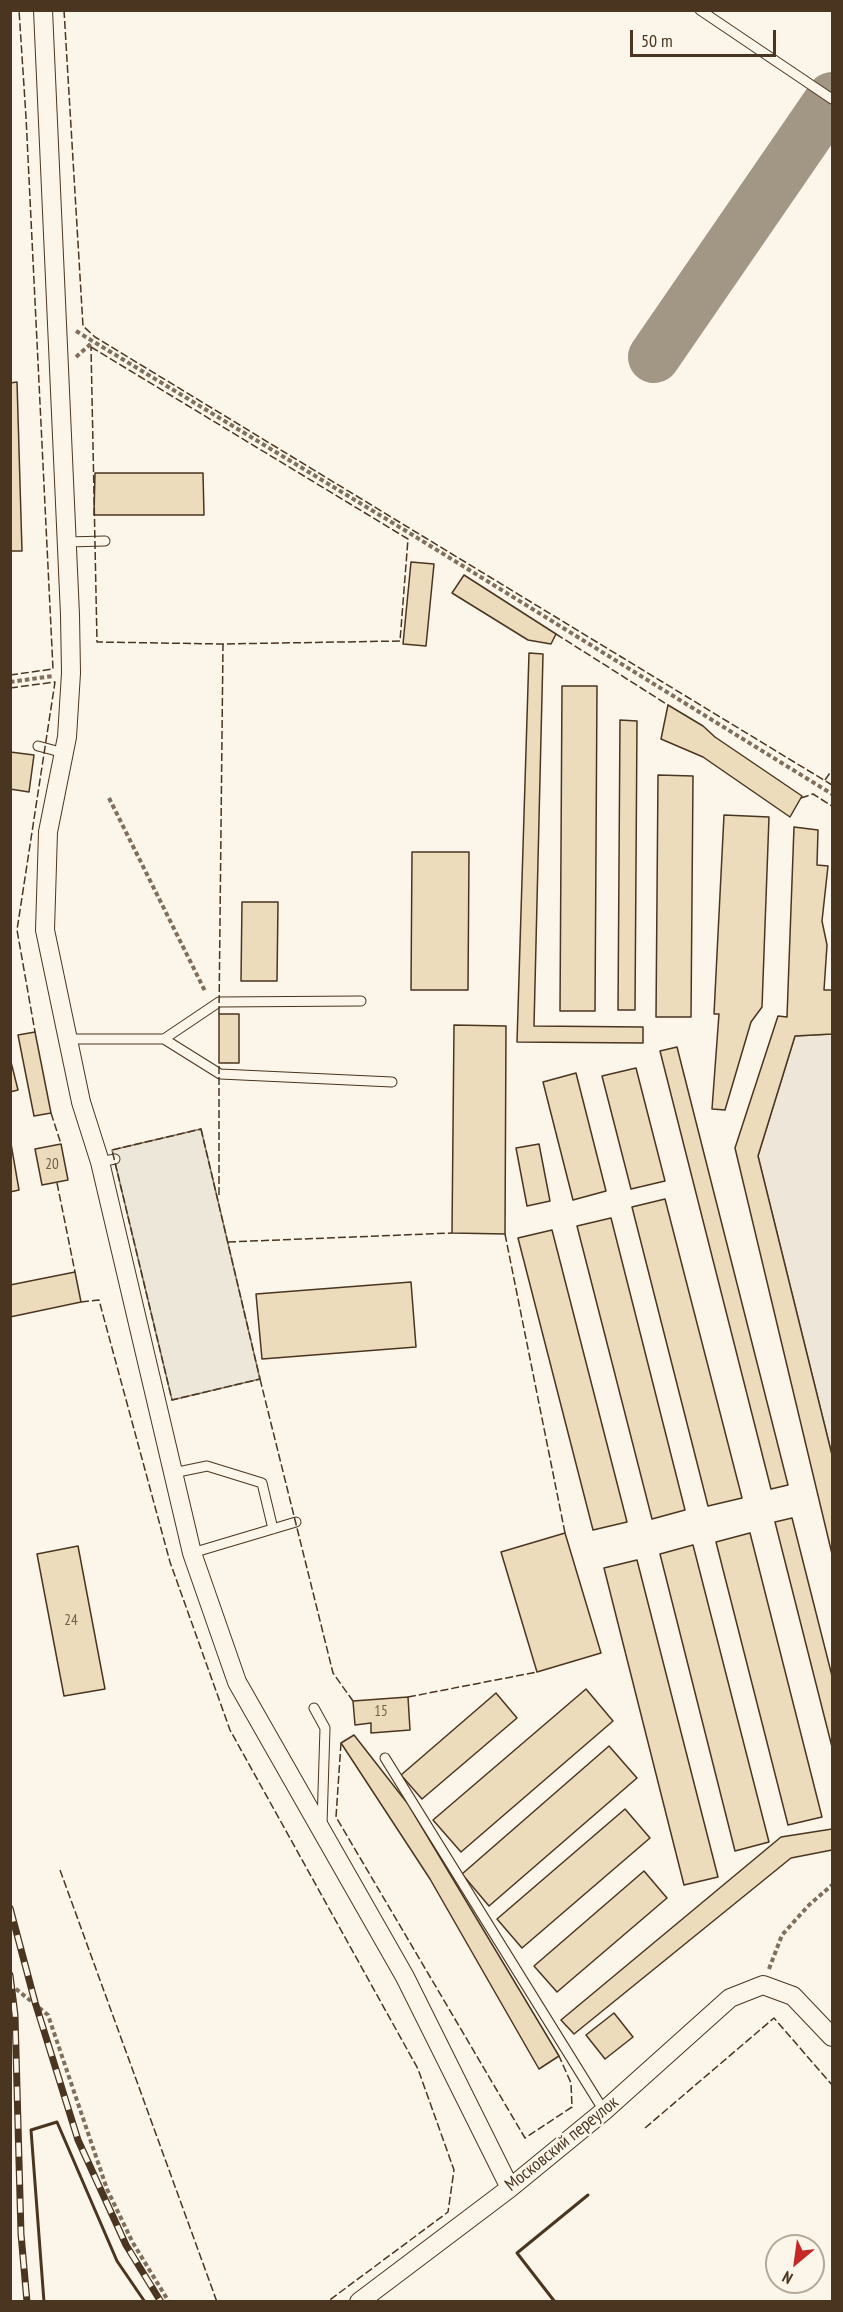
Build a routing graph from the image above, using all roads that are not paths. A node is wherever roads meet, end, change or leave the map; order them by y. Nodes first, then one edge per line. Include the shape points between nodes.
1 (43, 10) edge
2 (700, 10) edge
3 (831, 99) edge
4 (105, 541) dead end
5 (67, 542) junction
6 (38, 746) dead end
7 (64, 753) junction
8 (361, 1000) dead end
9 (69, 1039) junction
10 (164, 1039) junction
11 (392, 1082) dead end
12 (173, 1473) junction
13 (296, 1522) dead end
14 (273, 1529) junction
15 (192, 1553) junction
16 (314, 1708) dead end
17 (385, 1758) dead end
18 (322, 1832) junction
19 (832, 2037) edge
20 (604, 2111) junction
21 (510, 2188) junction
22 (358, 2301) edge

1 - 5 street
2 - 3 lane
4 - 5 lane
5 - 7 street via 71,673
6 - 7 lane
7 - 9 street via 48,832 45,930
8 - 10 lane via 219,1002
9 - 10 lane
9 - 12 street via 81,1102 108,1160
10 - 11 lane via 220,1074
12 - 14 lane via 207,1466 262,1483
12 - 15 street
13 - 14 lane
14 - 15 lane
15 - 18 street via 237,1682
16 - 18 lane via 326,1728
17 - 20 lane
18 - 21 street via 405,1977
19 - 20 street, Московский переулок via 793,1996 763,1984 730,1998
20 - 21 street, Московский переулок
21 - 22 street, Московский переулок

